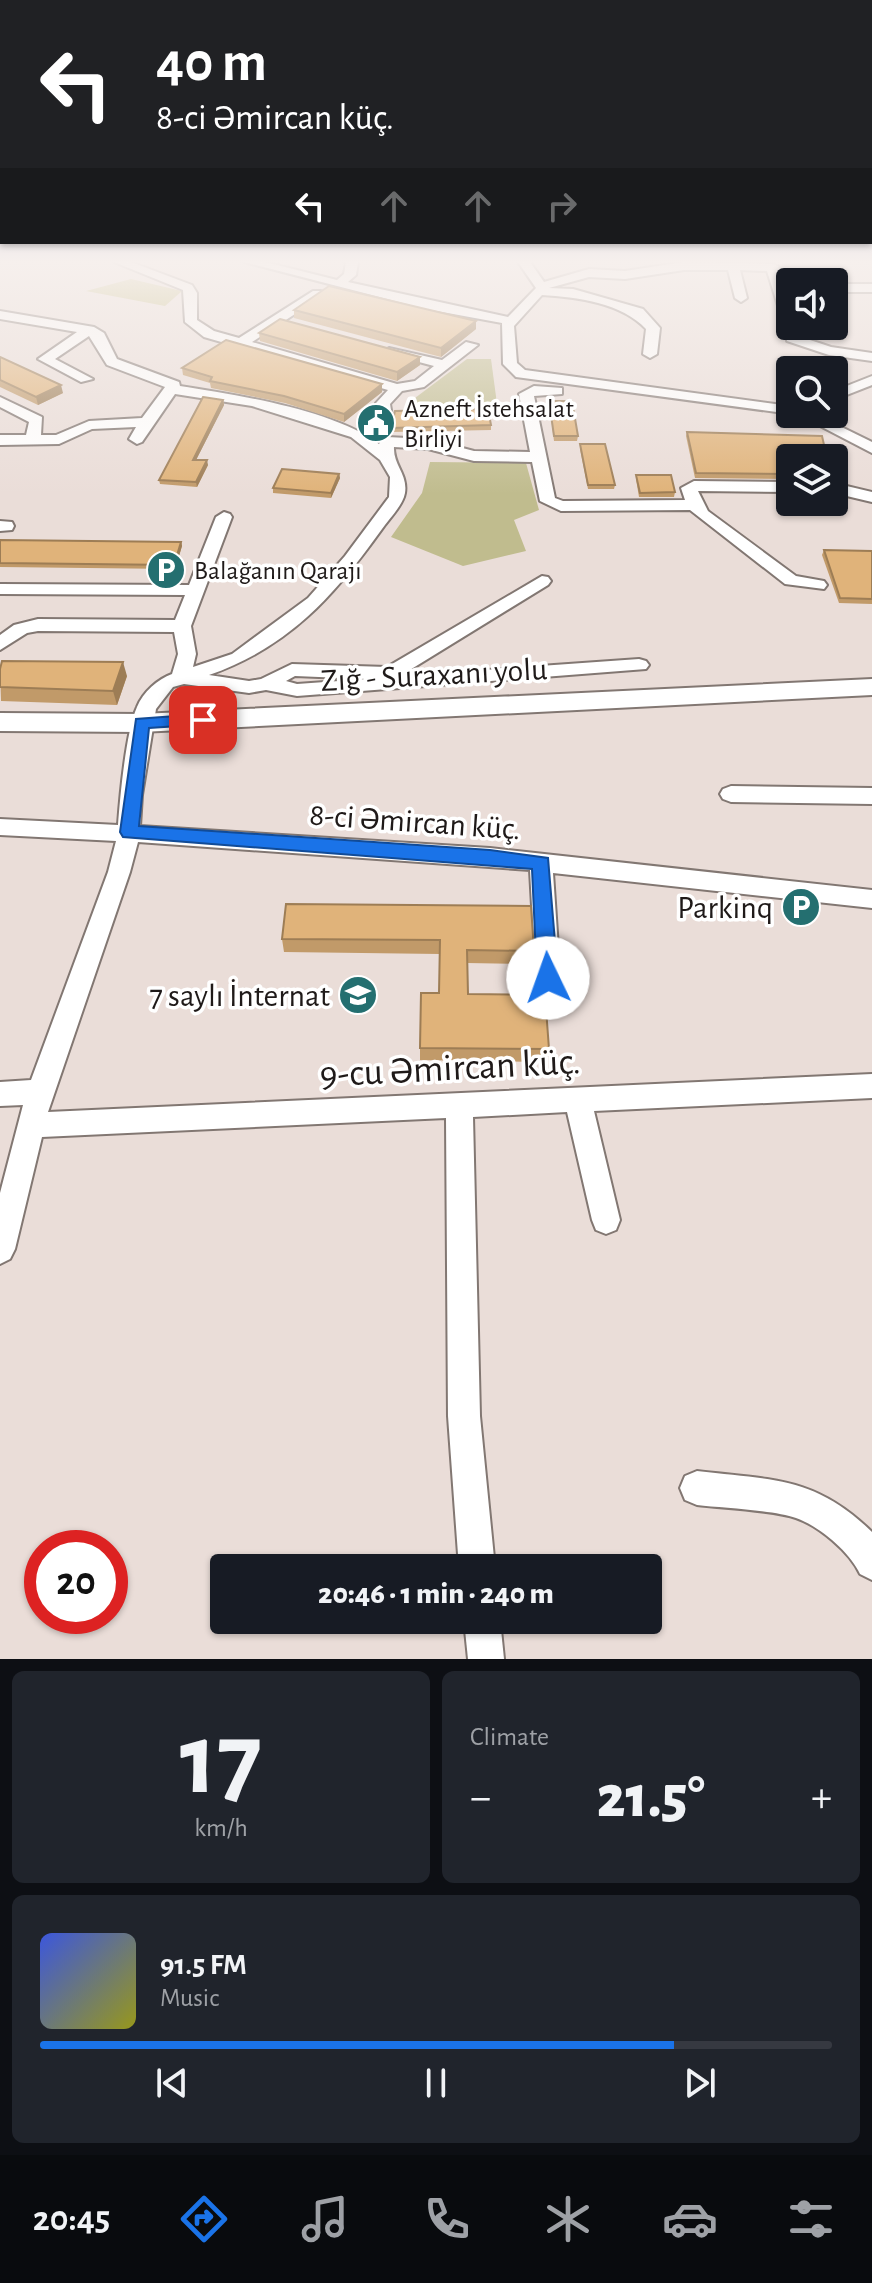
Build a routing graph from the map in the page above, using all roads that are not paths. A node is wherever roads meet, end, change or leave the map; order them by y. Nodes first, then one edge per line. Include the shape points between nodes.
1 (75, 339) edge
2 (101, 339) edge
3 (230, 339) edge
4 (247, 339) edge
5 (509, 339) edge
6 (652, 339) edge
7 (798, 340) edge
8 (241, 343) junction
9 (471, 345) dead end
10 (383, 349) edge
11 (650, 354) dead end
12 (872, 357) edge
13 (444, 365) junction
14 (86, 379) dead end
15 (872, 380) edge
16 (397, 388) junction
17 (173, 389) junction
18 (848, 390) edge
19 (594, 391) dead end
20 (0, 401) edge
21 (776, 408) edge
22 (146, 422) junction
23 (832, 428) edge
24 (386, 436) junction
25 (33, 439) junction
26 (137, 439) dead end
27 (0, 440) edge
28 (872, 448) edge
29 (538, 457) junction
30 (776, 487) edge
31 (848, 491) edge
32 (872, 497) edge
33 (695, 505) junction
34 (224, 517) dead end
35 (542, 581) dead end
36 (818, 585) dead end
37 (0, 589) edge
38 (195, 590) junction
39 (182, 626) junction
40 (0, 644) edge
41 (639, 665) dead end
42 (181, 677) junction
43 (266, 684) junction
44 (872, 687) edge
45 (0, 722) edge
46 (141, 723) junction
47 (731, 794) dead end
48 (872, 796) edge
49 (0, 827) edge
50 (129, 832) junction
51 (541, 863) junction
52 (872, 899) edge
53 (548, 978) dead end
54 (872, 1086) edge
55 (40, 1092) junction
56 (0, 1094) edge
57 (577, 1098) junction
58 (459, 1105) junction
59 (32, 1125) junction
60 (606, 1220) dead end
61 (0, 1249) edge
62 (697, 1488) dead end
63 (476, 1554) edge
64 (871, 1556) edge
65 (483, 1634) edge
66 (486, 1659) edge

1 - 14 street via 45,359
2 - 17 street via 112,362 170,382
3 - 8 street
4 - 8 street
5 - 21 street via 510,364 521,374
6 - 11 street
7 - 12 street
8 - 16 street
9 - 13 street
10 - 13 street
13 - 16 street via 419,384
15 - 18 street
16 - 24 street via 383,403
17 - 22 street
17 - 24 street via 254,402 356,434
19 - 29 street via 526,394
20 - 25 street via 37,420
22 - 25 street via 99,423 67,438
22 - 26 street
23 - 28 street
24 - 29 street via 474,456
24 - 42 street via 398,477 394,504 351,560 314,602 239,658
25 - 27 street
29 - 33 street via 553,504
30 - 33 street via 694,486 689,488
31 - 32 street
33 - 36 street via 791,580
34 - 38 street
35 - 43 street via 391,673 292,670
37 - 38 street
38 - 39 street
39 - 40 street via 38,625 21,629
39 - 42 street via 187,654
41 - 43 street via 297,690
42 - 43 street via 249,687
42 - 46 street via 154,695
44 - 46 main road, Zığ - Suraxanı yolu
45 - 46 main road, Zığ - Suraxanı yolu
46 - 50 street
47 - 48 street
49 - 50 street, 8-ci Əmircan küç.
50 - 51 street, 8-ci Əmircan küç.
50 - 55 street via 107,913
51 - 52 street, 8-ci Əmircan küç.
51 - 53 street
54 - 57 street, 9-cu Əmircan küç.
55 - 56 street
55 - 59 street
57 - 58 street, 9-cu Əmircan küç.
57 - 60 street
58 - 59 street, 9-cu Əmircan küç.
58 - 63 street via 464,1416
59 - 61 street
62 - 64 street via 800,1501 839,1524
65 - 66 street

